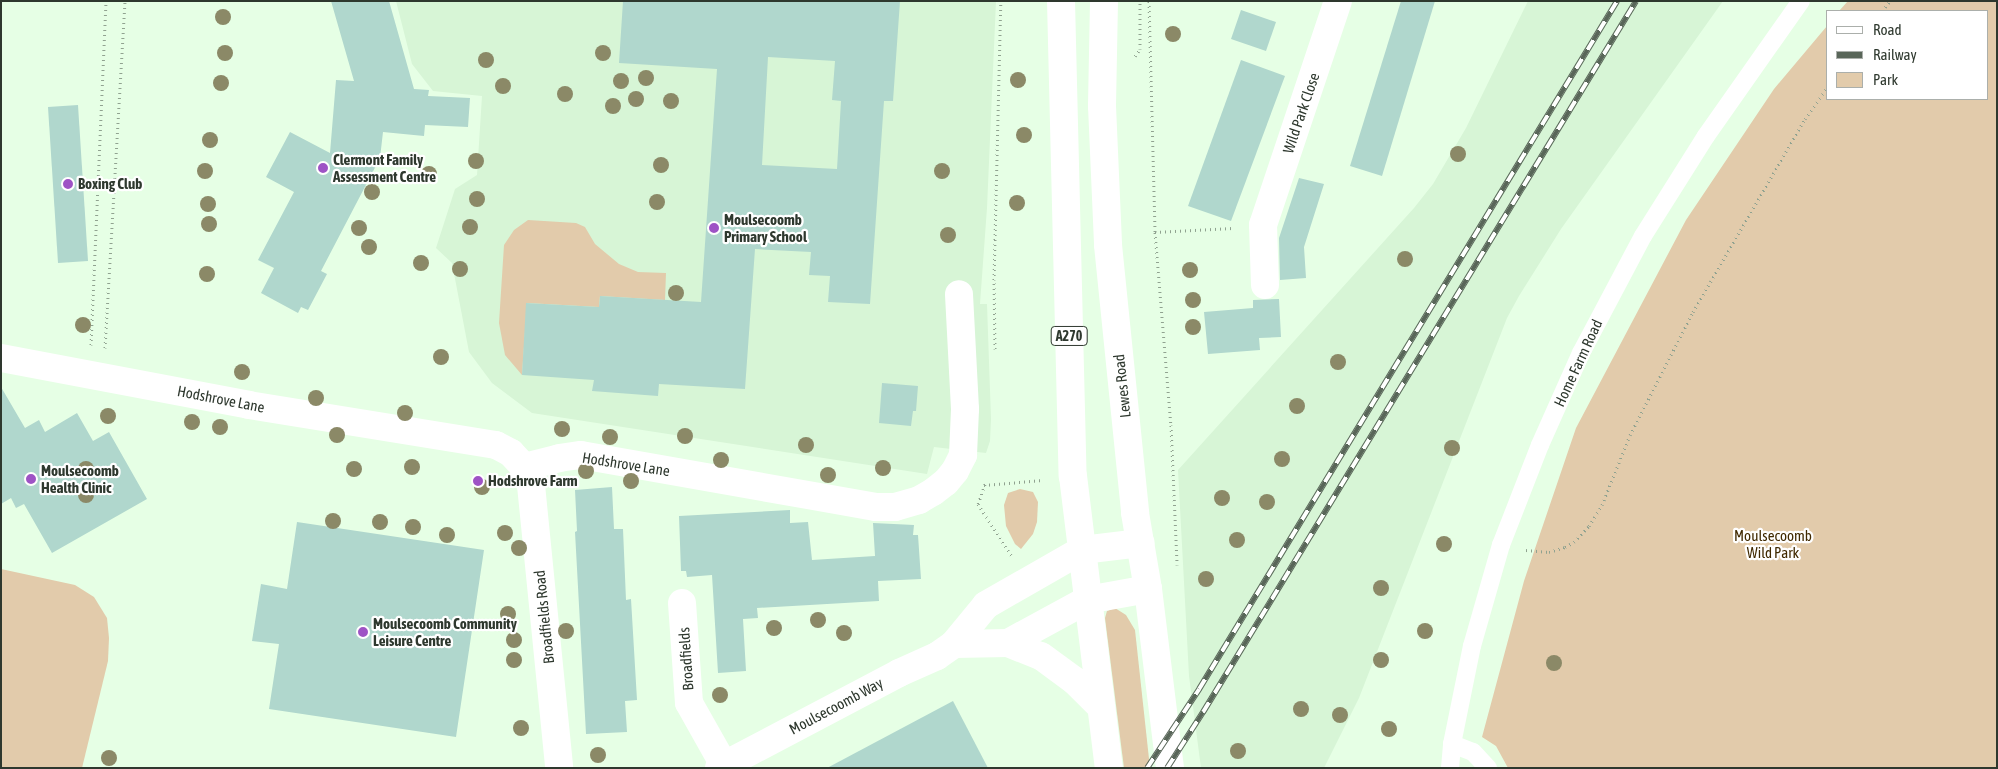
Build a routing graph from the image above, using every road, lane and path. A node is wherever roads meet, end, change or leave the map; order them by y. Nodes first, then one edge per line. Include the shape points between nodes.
1 (106, 1) edge
2 (125, 1) edge
3 (1001, 1) edge
4 (1061, 1) edge
5 (1104, 1) edge
6 (1149, 1) edge
7 (1338, 1) edge
8 (1801, 1) edge
9 (1826, 88) edge
10 (1263, 225) junction
11 (1155, 232) junction
12 (1266, 285) dead end
13 (959, 294) dead end
14 (995, 354) dead end
15 (1, 358) edge
16 (96, 376) junction
17 (524, 468) junction
18 (987, 478) dead end
19 (1140, 543) junction
20 (1501, 546) junction
21 (1082, 550) junction
22 (1178, 572) dead end
23 (1027, 581) junction
24 (1148, 589) junction
25 (1087, 600) junction
26 (682, 603) dead end
27 (1008, 643) junction
28 (954, 644) junction
29 (1101, 707) junction
30 (1452, 744) junction
31 (721, 766) edge
32 (559, 768) edge
33 (1108, 768) edge
34 (1170, 768) edge
35 (1450, 768) edge
36 (1488, 768) edge

1 - 16 path
2 - 16 path
3 - 14 path
4 - 21 street, A270 via 1073,476
5 - 19 street, Lewes Road via 1102,106 1108,245
6 - 11 path
7 - 10 street, Wild Park Close
8 - 20 lane, Home Farm Road via 1706,136 1642,236 1581,353 1540,445
9 - 20 path via 1693,312 1630,435 1602,505 1589,526 1574,542 1549,552
10 - 11 path
10 - 12 street
11 - 22 path via 1172,425
13 - 17 street, Hodshrove Lane via 965,410 963,455 946,482 919,500 876,507 581,455
15 - 16 street, Hodshrove Lane
16 - 17 street, Hodshrove Lane via 249,405 496,445 511,453
17 - 32 street, Broadfields Road via 531,485
18 - 23 path via 978,504
19 - 21 street, Moulsecoomb Way
19 - 24 street, Lewes Road
20 - 30 lane, Home Farm Road via 1472,646
21 - 23 street, Moulsecoomb Way
21 - 25 street, A270
23 - 28 street, Moulsecoomb Way via 986,606
24 - 25 street
24 - 34 street, Lewes Road
25 - 27 street
25 - 29 street, A270
26 - 31 street, Broadfields via 689,702
27 - 28 street
27 - 29 street via 1041,656 1075,681
28 - 31 street, Moulsecoomb Way via 937,656
29 - 33 street, A270
30 - 35 lane, Home Farm Road
30 - 36 lane via 1473,752

